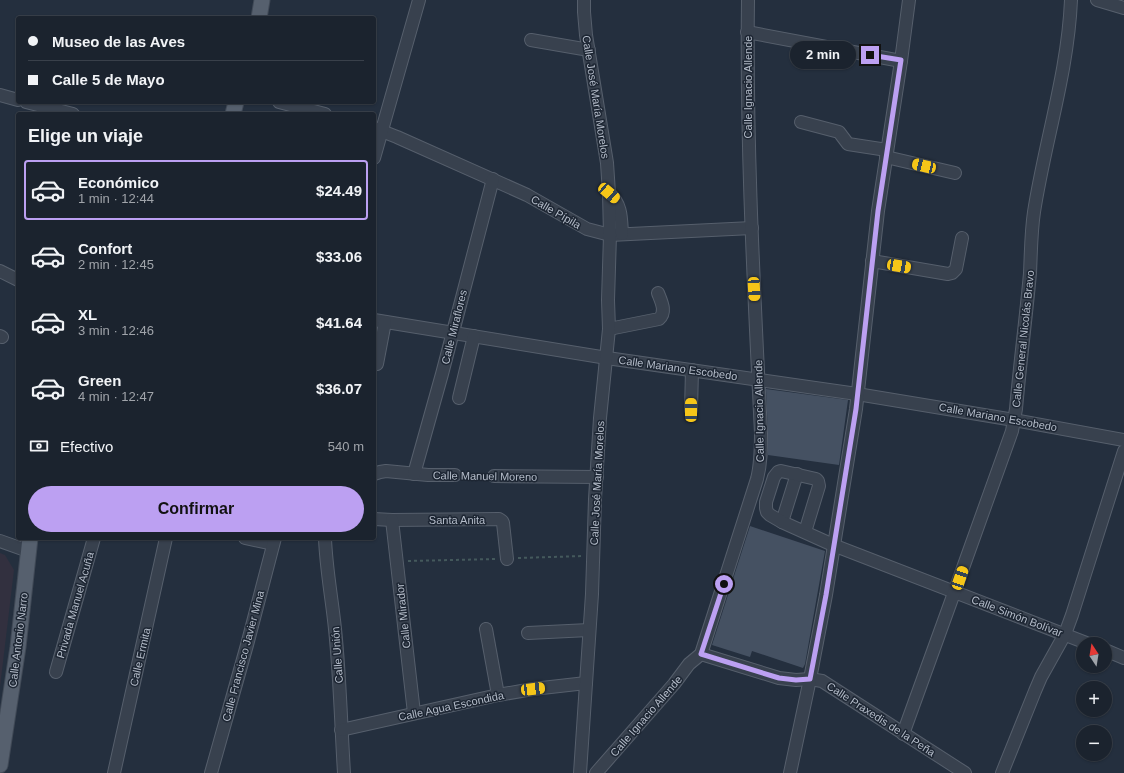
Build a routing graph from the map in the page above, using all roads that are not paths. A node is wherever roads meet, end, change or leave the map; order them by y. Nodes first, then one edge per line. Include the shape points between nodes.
1 (262, 0) edge
2 (419, 0) edge
3 (584, 0) edge
4 (748, 0) edge
5 (909, 0) edge
6 (1071, 0) edge
7 (1097, 0) edge
8 (1124, 8) edge
9 (259, 16) edge
10 (747, 32) junction
11 (531, 40) dead end
12 (589, 50) junction
13 (901, 60) junction
14 (0, 95) edge
15 (16, 99) edge
16 (34, 104) edge
17 (286, 104) edge
18 (65, 112) edge
19 (314, 112) edge
20 (801, 122) dead end
21 (378, 129) edge
22 (376, 144) edge
23 (886, 154) junction
24 (955, 173) dead end
25 (493, 179) junction
26 (609, 193) junction
27 (752, 228) junction
28 (622, 234) junction
29 (610, 235) junction
30 (962, 238) dead end
31 (872, 261) junction
32 (0, 271) edge
33 (16, 279) edge
34 (658, 293) dead end
35 (380, 321) edge
36 (609, 330) junction
37 (452, 332) junction
38 (474, 336) junction
39 (607, 358) junction
40 (377, 364) dead end
41 (692, 370) junction
42 (758, 380) junction
43 (857, 394) junction
44 (459, 398) dead end
45 (691, 410) dead end
46 (1014, 420) junction
47 (1124, 440) edge
48 (1124, 451) edge
49 (1122, 464) edge
50 (376, 474) edge
51 (414, 474) junction
52 (797, 474) junction
53 (454, 476) road end
54 (494, 476) road end
55 (597, 476) junction
56 (751, 499) junction
57 (766, 505) junction
58 (376, 518) edge
59 (392, 520) junction
60 (782, 522) junction
61 (805, 532) junction
62 (93, 540) edge
63 (163, 540) edge
64 (325, 540) edge
65 (0, 541) edge
66 (274, 541) edge
67 (29, 544) edge
68 (833, 545) junction
69 (507, 558) dead end
70 (954, 593) junction
71 (486, 629) dead end
72 (589, 630) junction
73 (528, 633) dead end
74 (1065, 634) junction
75 (1076, 639) edge
76 (1112, 653) edge
77 (701, 654) junction
78 (1124, 658) edge
79 (56, 672) dead end
80 (810, 679) junction
81 (586, 683) junction
82 (498, 695) junction
83 (414, 713) junction
84 (341, 730) junction
85 (903, 734) junction
86 (0, 765) edge
87 (114, 773) edge
88 (210, 773) edge
89 (344, 773) edge
90 (580, 773) edge
91 (596, 773) edge
92 (790, 773) edge
93 (965, 773) edge
94 (1002, 773) edge

1 - 9 main road
2 - 21 street
3 - 12 street, Calle José María Morelos
4 - 10 street, Calle Ignacio Allende
5 - 13 street
6 - 46 street, Calle General Nicolás Bravo via 1062,73 1034,214
7 - 8 street
10 - 13 street
10 - 27 street, Calle Ignacio Allende
11 - 12 street
12 - 26 street, Calle José María Morelos via 607,163
13 - 23 street
14 - 15 street
16 - 18 street
17 - 19 street
20 - 23 street via 839,132 848,144
21 - 22 street
21 - 25 street, Calle Pípila
23 - 24 street
23 - 31 street
25 - 29 street, Calle Pípila via 588,229
25 - 37 street, Calle Miraflores
26 - 28 street, Calle José María Morelos via 616,199
26 - 29 street, Calle José María Morelos
27 - 28 street, Calle Pípila
27 - 42 street, Calle Ignacio Allende
28 - 29 street, Calle Pípila
29 - 36 street, Calle José María Morelos
30 - 31 street via 956,269 952,274
31 - 43 street
32 - 33 street
34 - 36 street via 663,310 662,317
35 - 37 street, Calle Mariano Escobedo
35 - 40 street
36 - 39 street, Calle José María Morelos
37 - 38 street, Calle Mariano Escobedo
37 - 51 street, Calle Miraflores
38 - 39 street, Calle Mariano Escobedo
38 - 44 street
39 - 41 street, Calle Mariano Escobedo
39 - 55 street, Calle José María Morelos
41 - 42 street, Calle Mariano Escobedo
41 - 45 street
42 - 43 street, Calle Mariano Escobedo
42 - 56 street, Calle Ignacio Allende via 761,456
43 - 46 street, Calle Mariano Escobedo
43 - 68 street
46 - 47 street, Calle Mariano Escobedo
46 - 70 street, Calle General Nicolás Bravo
48 - 49 street
49 - 74 street
50 - 51 street, Calle Manuel Moreno via 386,471
51 - 53 street, Calle Manuel Moreno
52 - 57 street via 778,472 774,476
52 - 60 street
52 - 61 street via 816,479 819,483
54 - 55 street, Calle Manuel Moreno
55 - 72 street, Calle José María Morelos
56 - 57 street
56 - 77 street, Calle Ignacio Allende
57 - 60 street, Calle Simón Bolívar via 770,516
58 - 59 street, Santa Anita
59 - 69 street, Santa Anita via 499,519 503,524
59 - 83 street, Calle Mirador
60 - 61 street, Calle Simón Bolívar
61 - 68 street, Calle Simón Bolívar
62 - 79 street, Privada Manuel Acuña
63 - 87 street, Calle Ermita
64 - 84 street, Calle Unión via 337,644
65 - 67 street
66 - 88 street, Calle Francisco Javier Mina
67 - 86 main road, Calle Antonio Narro via 18,647
68 - 70 street, Calle Simón Bolívar
68 - 80 street
70 - 74 street, Calle Simón Bolívar
70 - 85 street, Calle General Nicolás Bravo
71 - 82 street
72 - 73 street
72 - 81 street, Calle José María Morelos
74 - 75 street, Calle Simón Bolívar
74 - 94 street via 1038,684
76 - 78 street
77 - 80 street, Calle Praxedis de la Peña via 779,678
77 - 91 street, Calle Ignacio Allende via 689,664
80 - 85 street, Calle Praxedis de la Peña via 828,684
80 - 92 street
81 - 82 street, Calle Agua Escondida
81 - 90 street, Calle José María Morelos
82 - 83 street, Calle Agua Escondida
83 - 84 street, Calle Agua Escondida
84 - 89 street, Calle Unión
85 - 93 street, Calle Praxedis de la Peña

